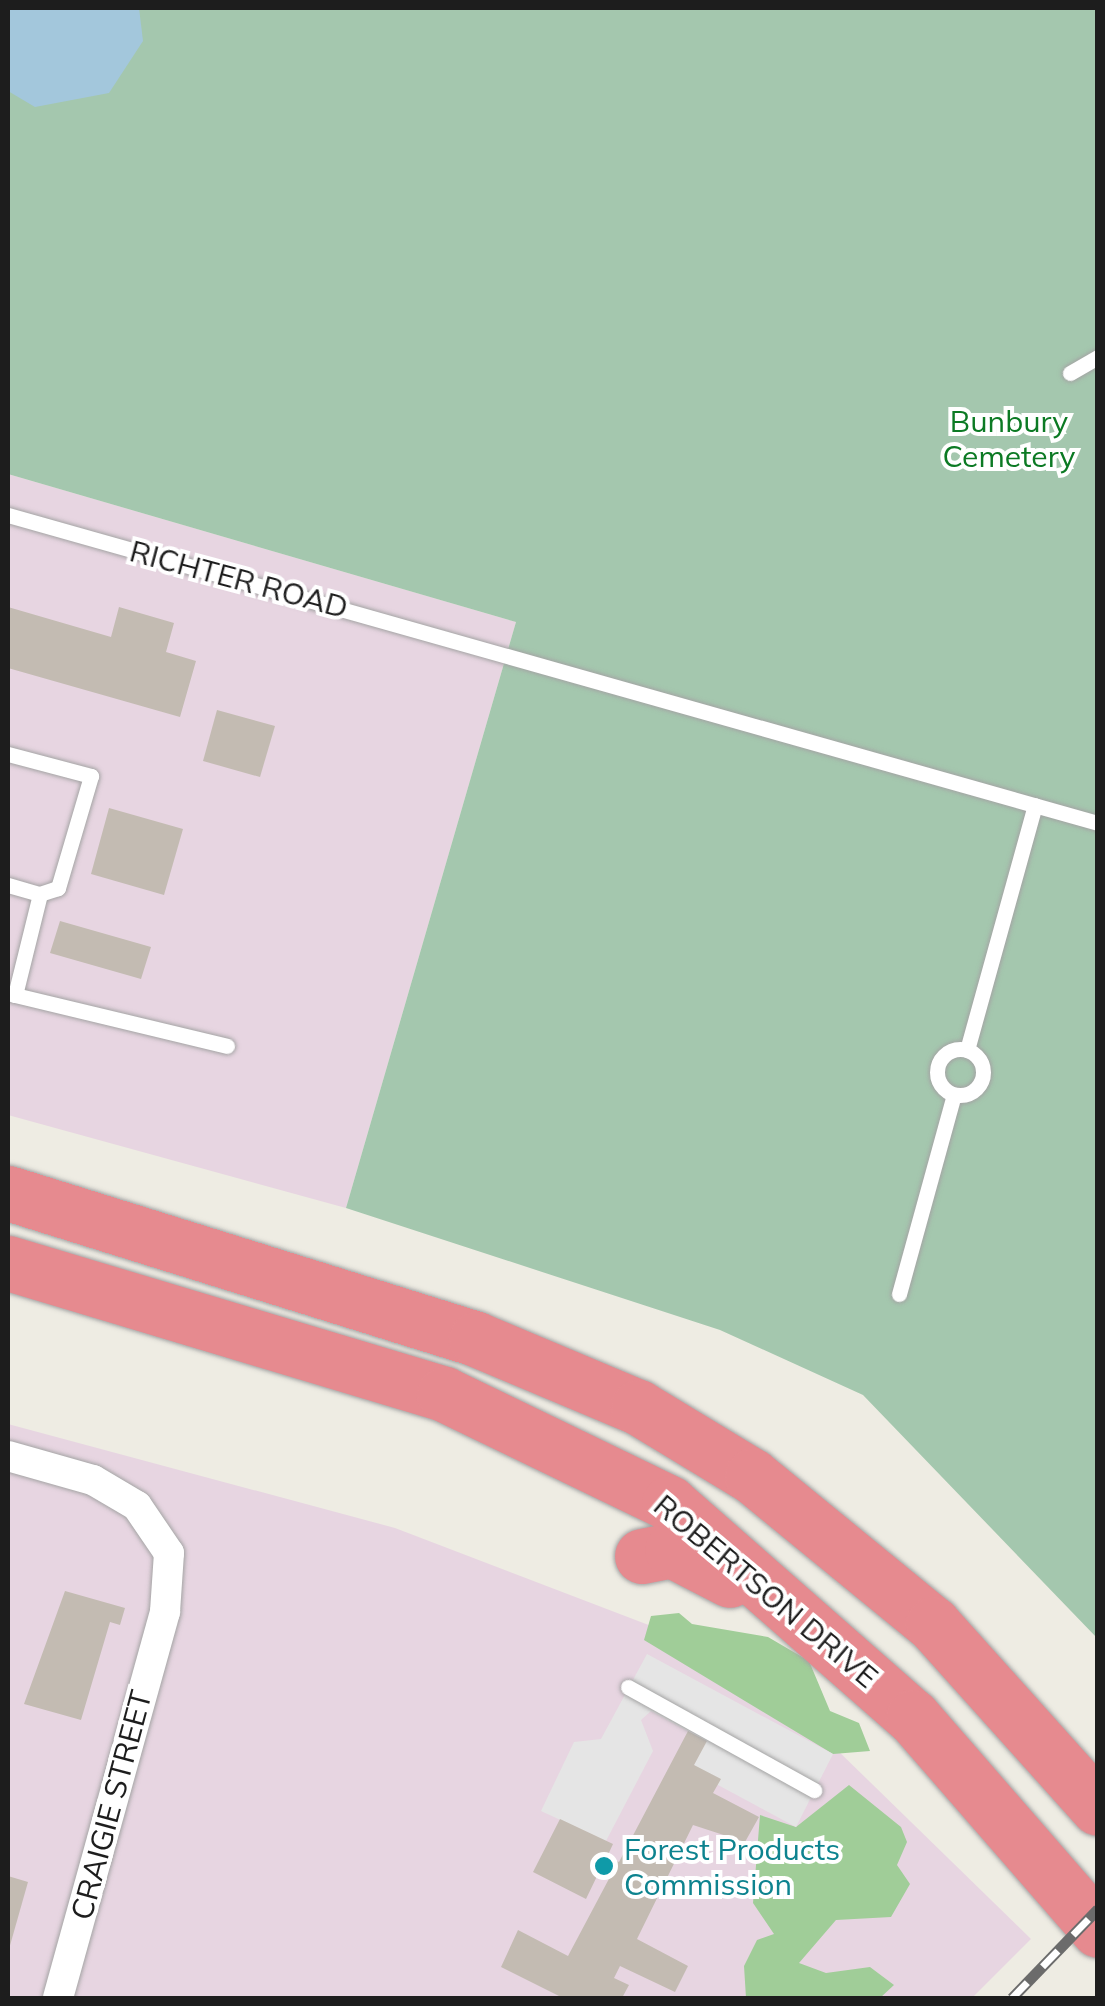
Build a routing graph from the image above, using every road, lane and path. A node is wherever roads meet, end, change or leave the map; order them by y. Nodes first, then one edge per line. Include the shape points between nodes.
1 (1098, 357) edge
2 (1070, 373) dead end
3 (8, 515) edge
4 (8, 754) edge
5 (1035, 805) junction
6 (1098, 823) edge
7 (8, 885) edge
8 (40, 894) junction
9 (11, 994) edge
10 (227, 1046) dead end
11 (966, 1050) junction
12 (954, 1095) junction
13 (8, 1192) edge
14 (8, 1263) edge
15 (284, 1279) junction
16 (898, 1294) dead end
17 (8, 1456) edge
18 (669, 1504) junction
19 (798, 1513) junction
20 (642, 1556) dead end
21 (628, 1687) dead end
22 (887, 1693) junction
23 (814, 1790) dead end
24 (1098, 1808) edge
25 (1098, 1930) edge
26 (58, 1998) edge

1 - 2 lane
3 - 5 lane, RICHTER ROAD
4 - 8 lane via 91,776 58,888
5 - 6 lane, RICHTER ROAD
5 - 11 lane
7 - 8 lane
8 - 9 lane
9 - 10 lane
11 - 12 lane via 940,1061 938,1081
11 - 12 lane via 984,1074 974,1092
12 - 16 lane
13 - 15 highway
14 - 18 highway, ROBERTSON DRIVE via 444,1394
15 - 18 highway via 623,1430 668,1478
15 - 19 highway via 476,1340 638,1407
17 - 26 street, CRAIGIE STREET via 93,1480 137,1506 169,1553 164,1612
18 - 19 highway via 710,1485
18 - 22 highway, ROBERTSON DRIVE
19 - 24 highway via 932,1624
20 - 22 highway via 688,1555
21 - 23 lane
22 - 25 highway, ROBERTSON DRIVE

